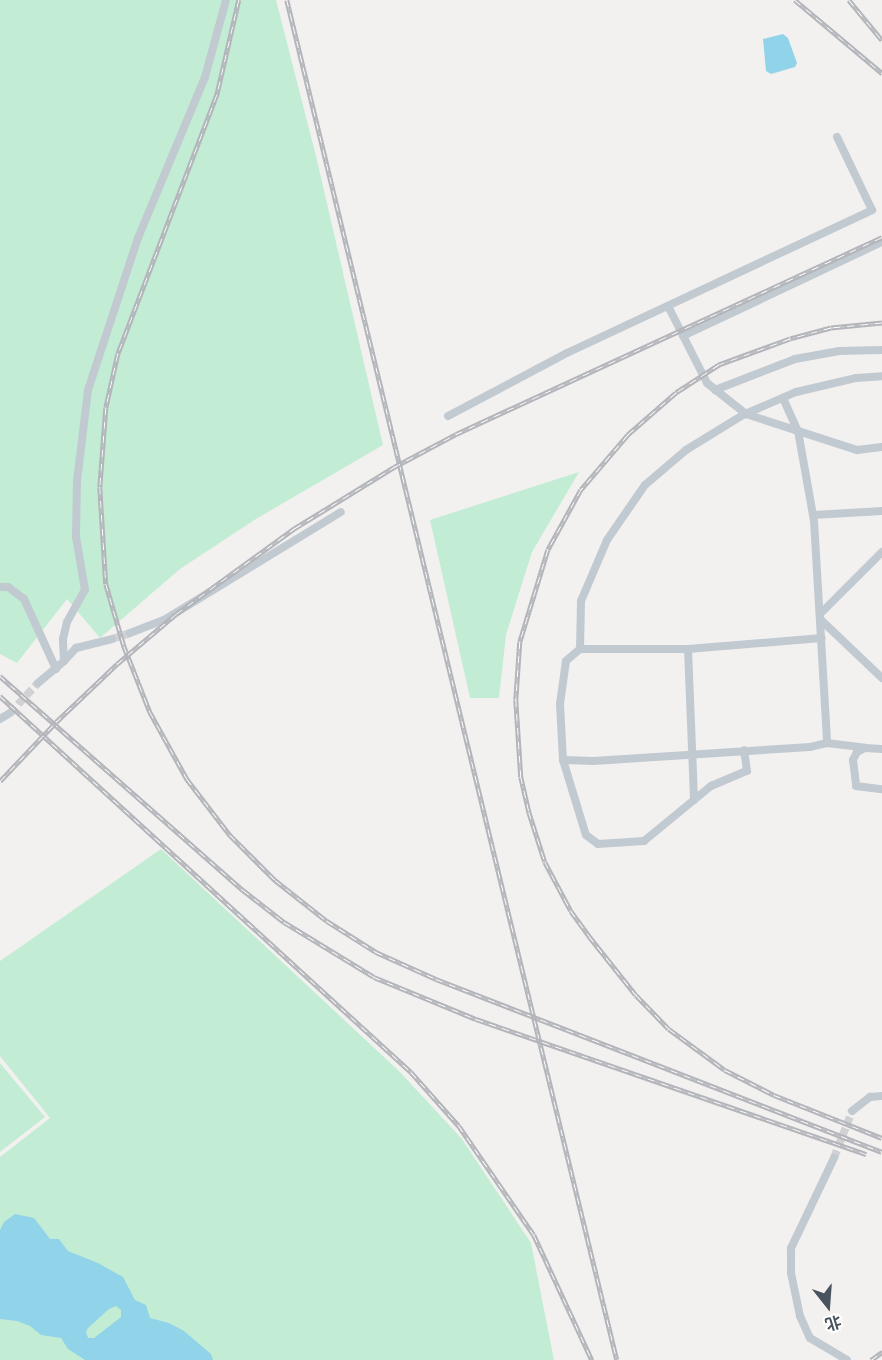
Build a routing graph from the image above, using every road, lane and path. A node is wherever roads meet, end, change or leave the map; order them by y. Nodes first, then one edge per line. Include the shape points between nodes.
1 (226, 0) edge
2 (837, 137) dead end
3 (882, 242) edge
4 (668, 306) junction
5 (683, 336) junction
6 (882, 350) edge
7 (882, 376) edge
8 (715, 390) junction
9 (783, 398) junction
10 (746, 414) junction
11 (448, 416) dead end
12 (798, 431) junction
13 (882, 447) edge
14 (882, 511) edge
15 (341, 512) dead end
16 (813, 515) junction
17 (882, 552) edge
18 (0, 587) edge
19 (821, 617) junction
20 (130, 633) tunnel mouth
21 (822, 638) junction
22 (112, 639) tunnel mouth
23 (688, 648) junction
24 (580, 649) junction
25 (64, 661) junction
26 (56, 669) junction
27 (882, 678) edge
28 (38, 683) tunnel mouth
29 (10, 713) tunnel mouth
30 (0, 719) edge
31 (827, 742) junction
32 (865, 748) junction
33 (882, 749) edge
34 (744, 750) junction
35 (692, 754) junction
36 (563, 760) junction
37 (882, 789) edge
38 (694, 800) junction
39 (882, 1096) edge
40 (852, 1111) tunnel mouth
41 (834, 1158) tunnel mouth
42 (847, 1360) edge

1 - 25 street via 205,77 138,238 88,390 76,481 76,537 85,590 65,630
2 - 4 street via 872,210
3 - 5 street
4 - 5 street
4 - 11 street via 567,352
5 - 8 street via 707,383
6 - 8 street via 839,351 795,359
7 - 9 street via 856,378
8 - 10 street
9 - 10 street
9 - 12 street
10 - 12 street
10 - 24 street via 686,450 645,484 607,540 581,601
12 - 13 street via 857,450
12 - 16 street
14 - 16 street
15 - 20 street via 164,621
16 - 19 street
17 - 19 street
18 - 26 street via 8,587 24,599
19 - 21 street
19 - 27 street
21 - 23 street
21 - 31 street
22 - 25 street via 76,648
23 - 24 street
23 - 35 street
24 - 36 street via 567,661 560,704
25 - 26 street
26 - 28 street
29 - 30 street
31 - 32 street
31 - 34 street via 810,747
32 - 33 street
32 - 37 street via 856,752 853,760 856,786
34 - 35 street
34 - 38 street via 747,771 711,786
35 - 36 street
35 - 38 street
36 - 38 street via 586,835 598,844 644,841
39 - 40 street via 870,1097
41 - 42 street via 791,1248 791,1273 800,1316 810,1338

